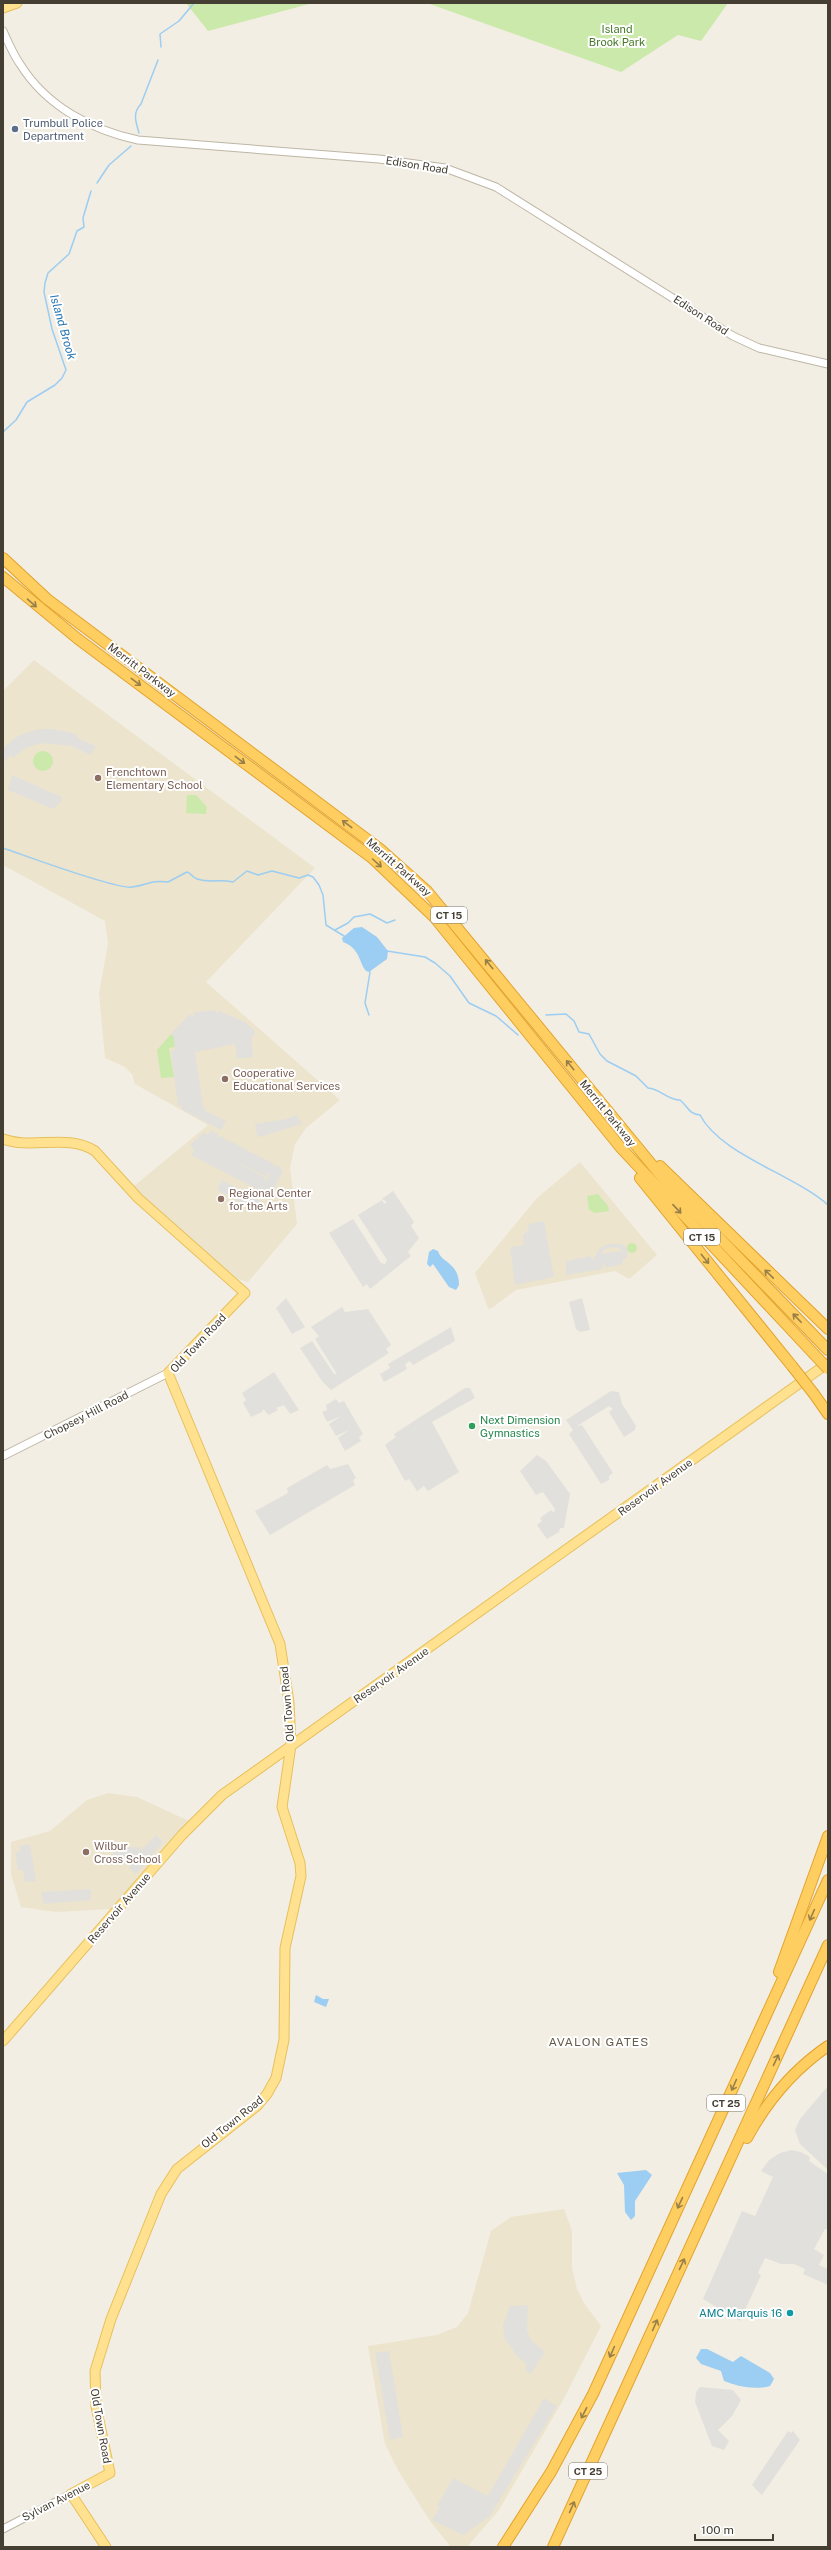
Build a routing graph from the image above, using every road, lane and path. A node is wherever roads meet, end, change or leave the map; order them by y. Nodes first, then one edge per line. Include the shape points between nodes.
1 (18, 3) edge
2 (3, 8) edge
3 (3, 31) edge
4 (828, 364) edge
5 (3, 558) edge
6 (3, 578) edge
7 (599, 1102) junction
8 (596, 1117) junction
9 (3, 1139) edge
10 (828, 1329) edge
11 (826, 1348) edge
12 (828, 1363) edge
13 (828, 1370) edge
14 (168, 1373) junction
15 (828, 1414) edge
16 (3, 1456) edge
17 (291, 1745) junction
18 (828, 1836) edge
19 (828, 1880) edge
20 (828, 1945) edge
21 (3, 2041) edge
22 (828, 2046) edge
23 (746, 2059) junction
24 (713, 2197) junction
25 (551, 2472) junction
26 (110, 2473) joint
27 (71, 2494) junction
28 (3, 2529) edge
29 (554, 2545) edge
30 (106, 2547) edge
31 (496, 2547) edge
32 (503, 2547) edge

1 - 2 main road
3 - 4 street, Edison Road via 20,64 44,93 72,115 98,128 138,140 371,158 445,168 496,187 733,336 759,348
7 -> 5 highway, Merritt Parkway / CT 15 via 449,915 402,868 47,599
6 -> 8 highway, Merritt Parkway / CT 15 via 78,639 372,858 411,893 457,944
10 -> 7 highway via 687,1194 608,1107
11 -> 7 highway, Merritt Parkway / CT 15 via 671,1188
8 -> 13 highway, Merritt Parkway / CT 15, bridge via 671,1203
8 -> 15 highway, bridge via 603,1132
9 - 14 main road, Old Town Road via 37,1144 70,1142 95,1150 160,1218 246,1293
12 - 17 main road, Reservoir Avenue via 507,1594
14 - 16 street, Chopsey Hill Road
14 - 17 main road, Old Town Road via 200,1445 280,1644 289,1702
17 - 21 main road, Reservoir Avenue via 222,1795 199,1816
17 - 26 main road, Old Town Road via 282,1807 300,1863 301,1876 286,1948 284,2034 280,2066 271,2088 262,2100 177,2168 161,2194 111,2318 95,2371 96,2406
18 - 23 highway
19 -> 23 highway, CT 25
24 -> 20 highway, CT 25
22 - 24 highway via 799,2069 773,2098 752,2127
23 -> 25 highway, CT 25 via 601,2378
29 -> 24 highway, CT 25
25 - 31 highway
25 - 32 highway, CT 25
26 - 27 main road, Sylvan Avenue
27 - 28 street, Sylvan Avenue
27 - 30 main road

